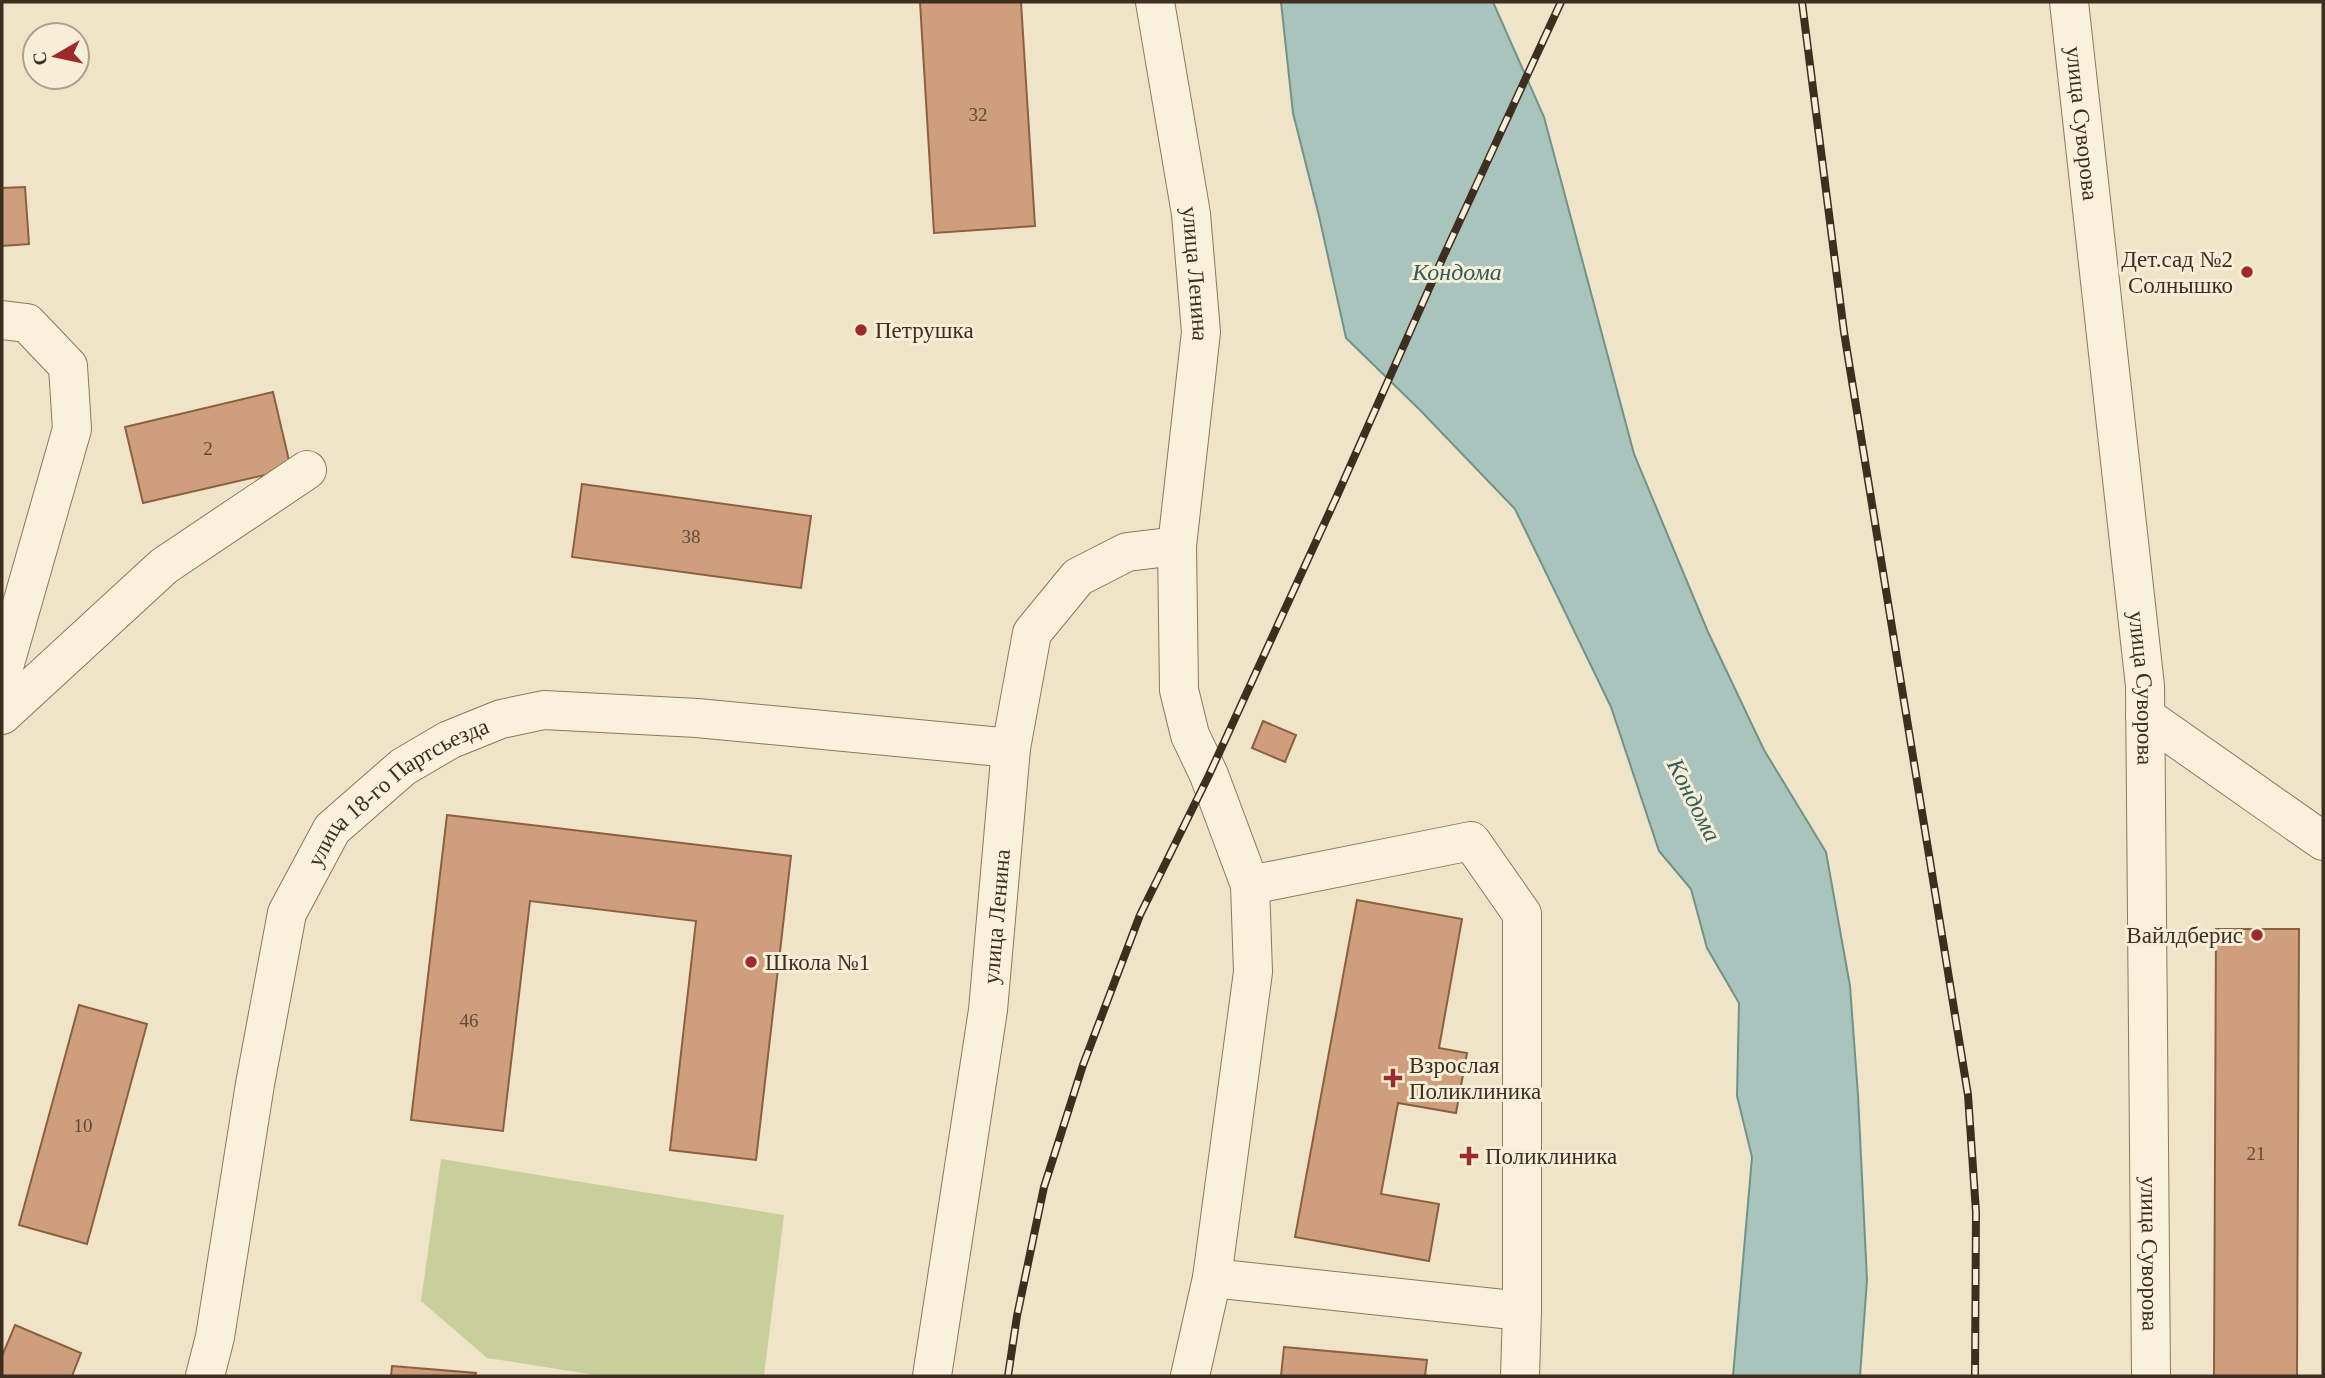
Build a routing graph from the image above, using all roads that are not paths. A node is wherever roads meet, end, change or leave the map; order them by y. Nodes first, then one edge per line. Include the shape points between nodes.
1 (1155, 2) edge
2 (2069, 2) edge
3 (2, 320) edge
4 (307, 470) dead end
5 (1177, 546) junction
6 (2, 674) edge
7 (2, 715) edge
8 (2145, 716) junction
9 (1011, 748) junction
10 (2323, 841) edge
11 (1250, 885) junction
12 (1212, 1278) junction
13 (1522, 1311) junction
14 (215, 1337) junction
15 (198, 1376) edge
16 (205, 1376) edge
17 (933, 1376) edge
18 (1190, 1376) edge
19 (1520, 1376) edge
20 (2151, 1376) edge

1 - 5 street, улица Ленина via 1191,214 1201,332
2 - 8 street, улица Суворова
3 - 6 street via 27,323 68,366 72,429
4 - 7 street via 164,566
5 - 9 street, улица Ленина via 1127,552 1078,577 1032,633
5 - 11 street, улица Ленина via 1179,690 1190,735
8 - 10 street
8 - 20 street, улица Суворова
9 - 14 street, улица 18-го Партсьезда via 697,718 544,710 501,719 449,740 403,767 332,829 287,913
9 - 17 street, улица Ленина via 988,1010
11 - 12 street, улица Ленина via 1253,972
11 - 13 street via 1471,841 1522,914
12 - 13 street
12 - 18 street, улица Ленина
13 - 19 street
14 - 15 street
14 - 16 street, улица 18-го Партсьезда

